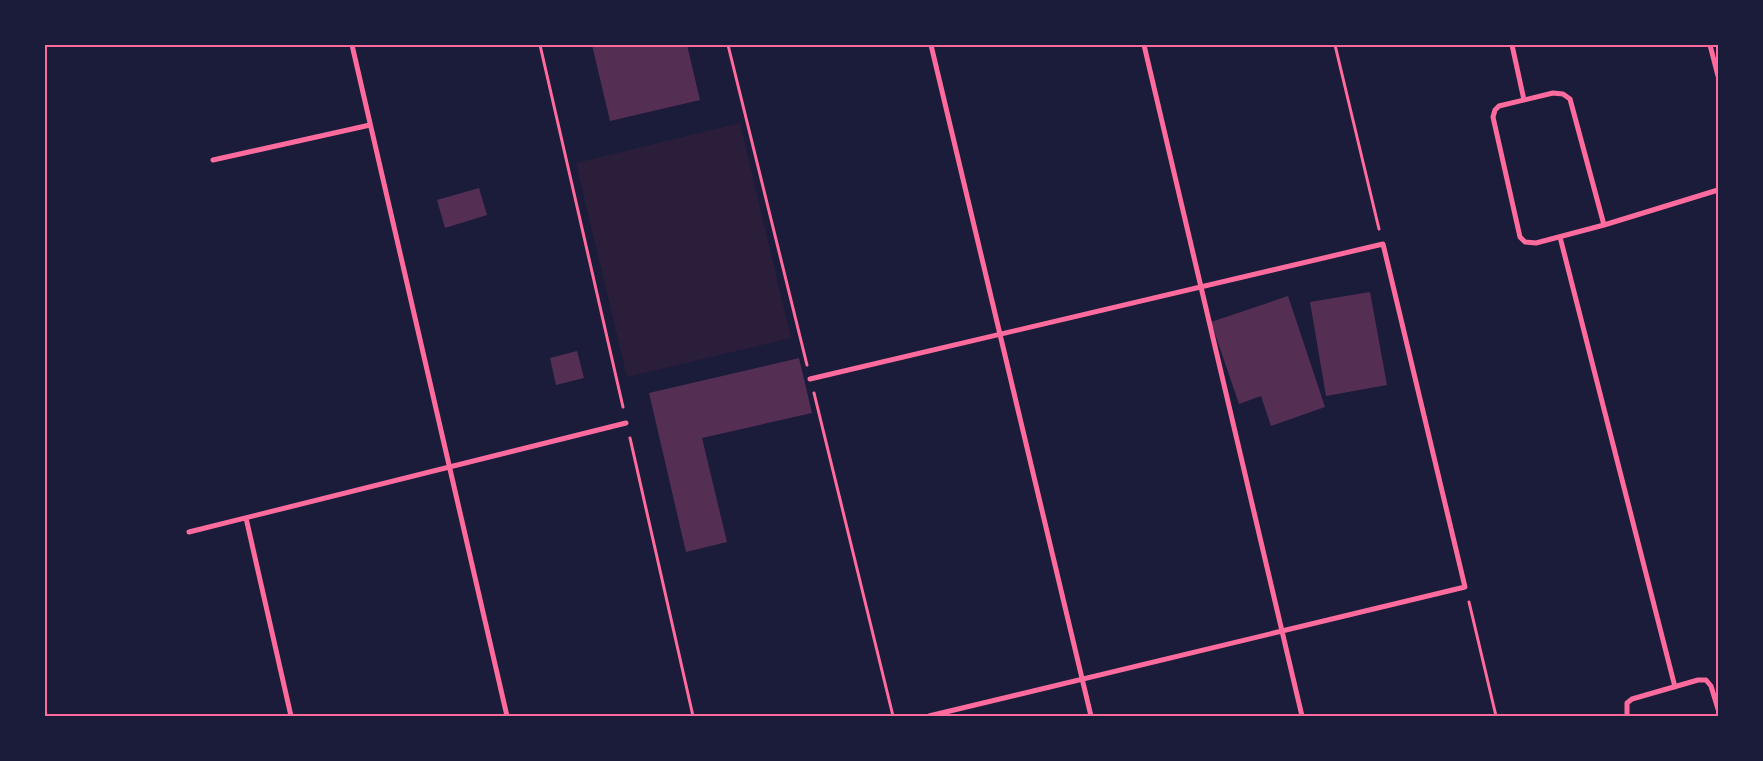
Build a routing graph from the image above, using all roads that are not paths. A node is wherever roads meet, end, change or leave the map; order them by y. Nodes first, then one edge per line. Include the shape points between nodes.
1 (352, 45) edge
2 (931, 45) edge
3 (1144, 45) edge
4 (1512, 45) edge
5 (1710, 45) edge
6 (1718, 76) edge
7 (1524, 100) junction
8 (370, 125) junction
9 (213, 160) dead end
10 (1718, 190) edge
11 (1604, 225) junction
12 (1560, 237) junction
13 (1200, 287) junction
14 (1000, 334) junction
15 (810, 379) dead end
16 (626, 423) road end
17 (449, 466) junction
18 (246, 518) junction
19 (189, 532) dead end
20 (1281, 631) junction
21 (1082, 679) junction
22 (1674, 687) junction
23 (1718, 709) edge
24 (291, 716) edge
25 (507, 716) edge
26 (929, 716) edge
27 (1091, 716) edge
28 (1302, 716) edge
29 (1627, 716) edge

1 - 8 street
2 - 14 street
3 - 13 street
4 - 7 street
5 - 6 street
7 - 11 street via 1554,93 1570,99
7 - 12 street via 1499,106 1492,117 1520,236 1525,242 1536,243
8 - 9 street
8 - 17 street
10 - 11 street
11 - 12 street
12 - 22 street
13 - 14 street
13 - 20 street
13 - 20 street via 1383,244 1465,587
14 - 15 street
14 - 21 street
16 - 17 street
17 - 18 street
17 - 25 street
18 - 19 street
18 - 24 street
20 - 21 street
20 - 28 street
21 - 26 street
21 - 27 street
22 - 23 street via 1706,680
22 - 29 street via 1632,699 1626,704

